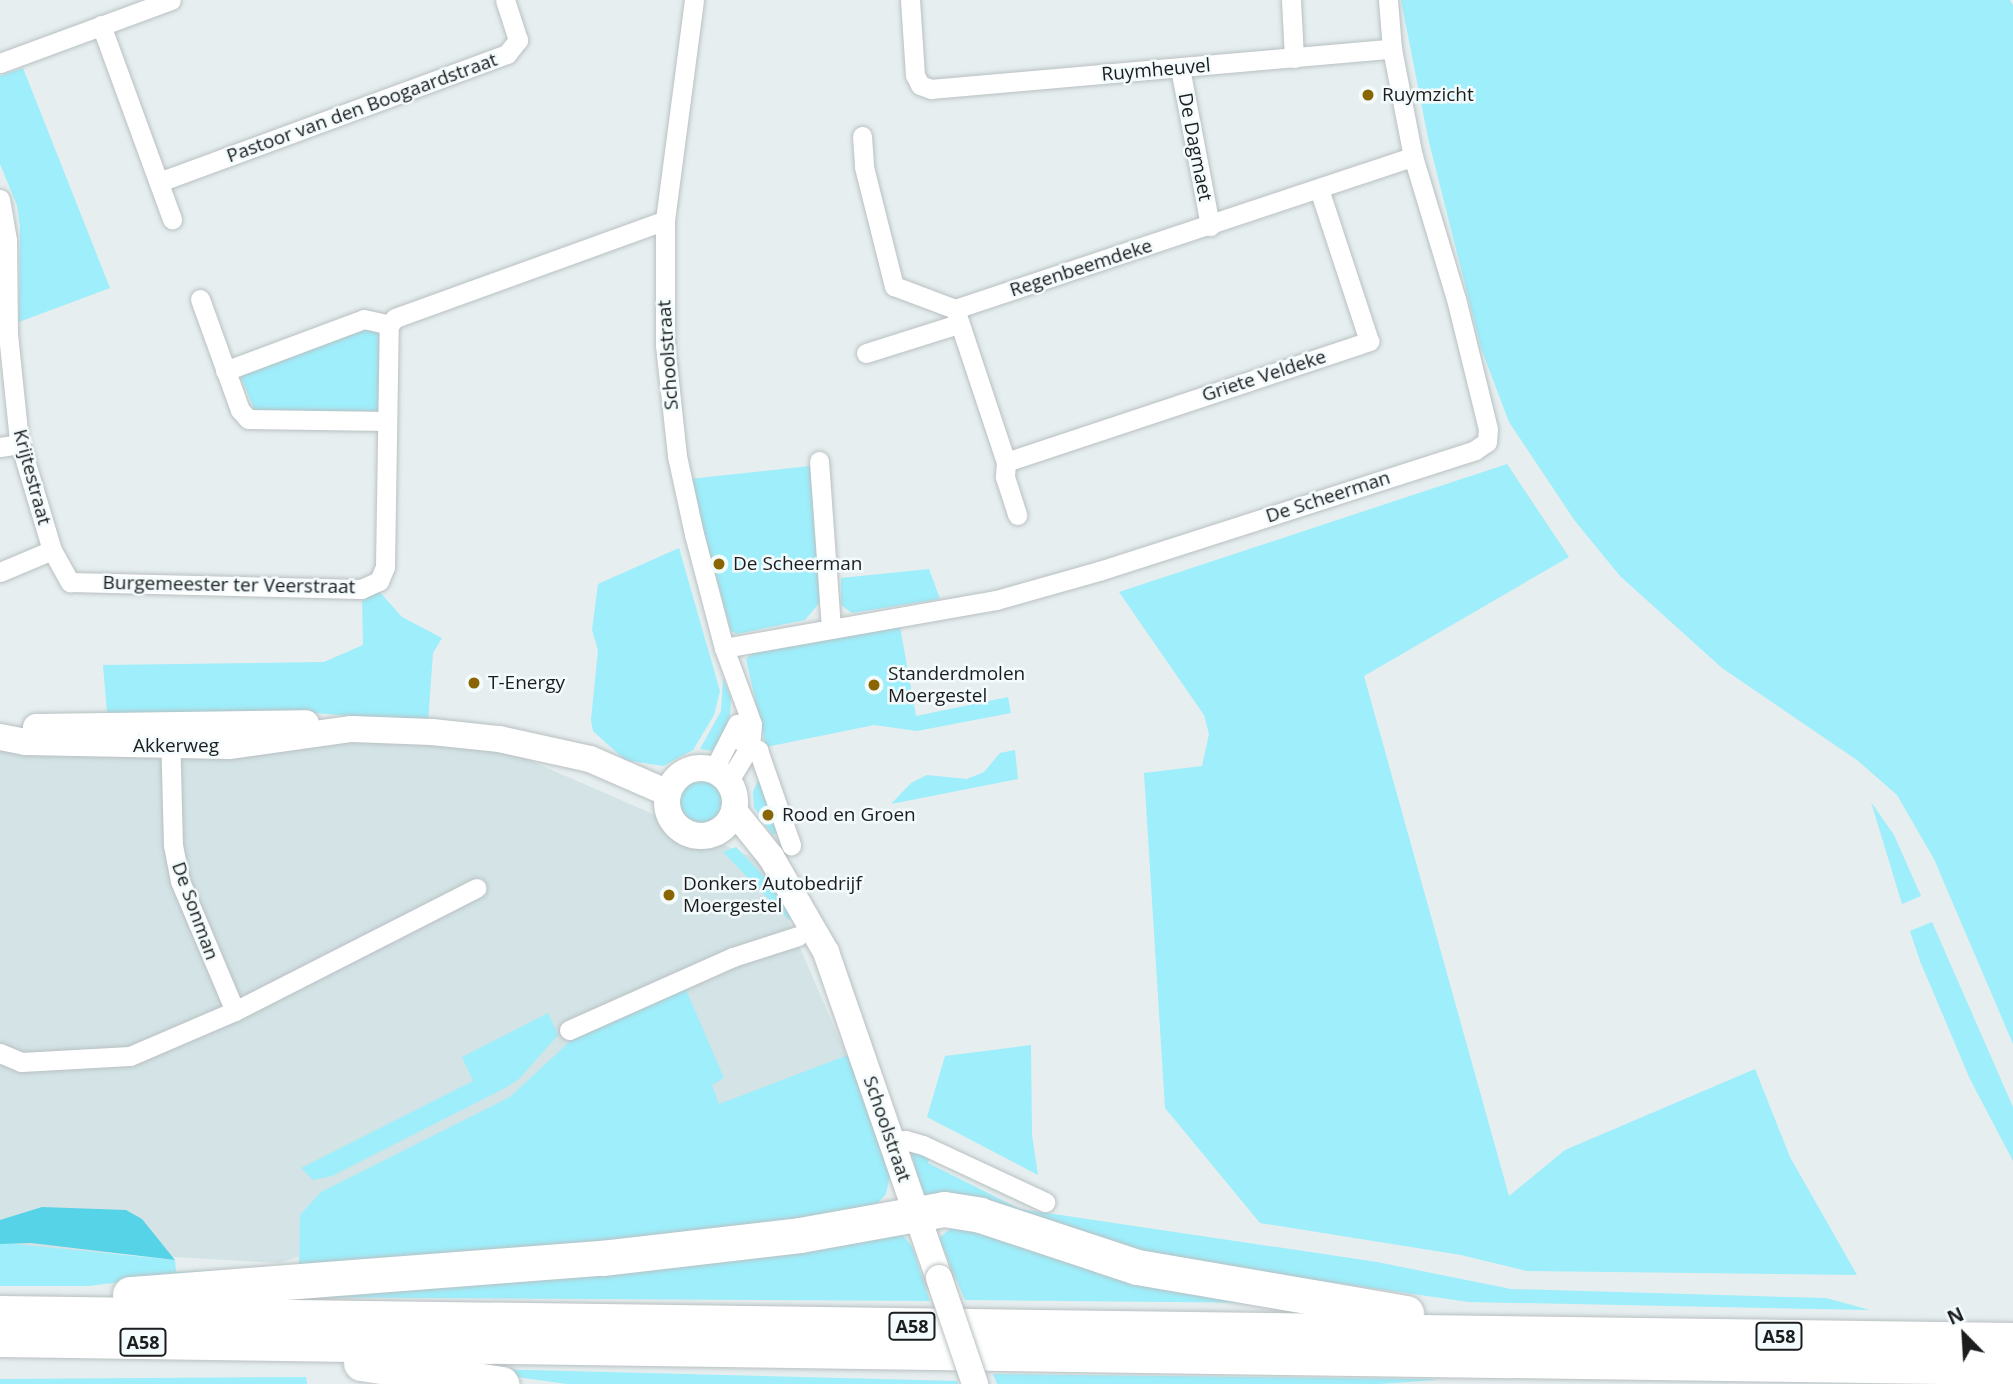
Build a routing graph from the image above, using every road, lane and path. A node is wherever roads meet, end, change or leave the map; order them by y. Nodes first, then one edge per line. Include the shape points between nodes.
1 (171, 0) edge
2 (505, 0) edge
3 (694, 0) edge
4 (910, 0) edge
5 (1291, 0) edge
6 (1388, 0) edge
7 (101, 25) junction
8 (1392, 49) junction
9 (1294, 58) junction
10 (0, 63) edge
11 (1180, 68) junction
12 (862, 136) dead end
13 (1413, 157) junction
14 (159, 182) junction
15 (1318, 189) junction
16 (0, 199) edge
17 (172, 219) dead end
18 (665, 220) junction
19 (1210, 226) junction
20 (200, 299) dead end
21 (957, 317) junction
22 (389, 325) junction
23 (866, 354) dead end
24 (225, 371) junction
25 (387, 421) junction
26 (10, 445) edge
27 (819, 461) dead end
28 (1006, 462) junction
29 (1017, 515) dead end
30 (52, 550) junction
31 (0, 572) edge
32 (70, 582) joint
33 (831, 629) junction
34 (724, 648) junction
35 (742, 703) junction
36 (0, 731) edge
37 (170, 735) junction
38 (732, 736) junction
39 (0, 737) edge
40 (750, 746) junction
41 (720, 776) junction
42 (674, 785) junction
43 (727, 820) junction
44 (791, 845) dead end
45 (476, 888) dead end
46 (798, 936) dead end
47 (235, 1011) junction
48 (569, 1030) dead end
49 (0, 1053) edge
50 (892, 1144) junction
51 (1045, 1202) dead end
52 (915, 1212) junction
53 (0, 1303) edge
54 (0, 1313) edge
55 (1545, 1333) junction
56 (0, 1339) edge
57 (2013, 1339) edge
58 (286, 1345) junction
59 (1809, 1365) junction
60 (2013, 1367) edge
61 (501, 1384) edge
62 (975, 1384) edge
63 (1563, 1384) edge

1 - 7 street
2 - 14 street, Pastoor van den Boogaardstraat via 518,40 508,54
3 - 18 street, Schoolstraat
4 - 11 street, Ruymheuvel via 915,75 920,85 931,89
5 - 9 street
6 - 8 street, De Scheerman
7 - 10 street
7 - 14 street
8 - 9 street, Ruymheuvel
8 - 13 street, De Scheerman
9 - 11 street, Ruymheuvel
11 - 19 street, De Dagmaet
12 - 21 street via 864,167 894,286
13 - 15 street, Regenbeemdeke
13 - 33 street, De Scheerman via 1456,299 1488,429 1486,442 1475,450 1099,571 950,610
14 - 17 street
15 - 19 street, Regenbeemdeke
15 - 28 street, Griete Veldeke via 1369,341
16 - 26 street, Krijtestraat via 7,240
18 - 22 street via 403,312
18 - 34 street, Schoolstraat via 665,345 677,456
19 - 21 street, Regenbeemdeke
20 - 24 street
21 - 23 street, Regenbeemdeke
21 - 28 street
22 - 24 street via 364,319
22 - 25 street, Burgemeester ter Veerstraat
24 - 25 street via 248,419
25 - 32 street, Burgemeester ter Veerstraat via 385,567 379,581 361,589
26 - 30 street, Krijtestraat
27 - 33 street
28 - 29 street via 1005,477
30 - 31 street
30 - 32 street, Krijtestraat
33 - 34 street, De Scheerman
34 - 35 street, Schoolstraat
35 - 38 street
35 - 40 street, Schoolstraat via 751,724
36 - 37 main road, Akkerweg
37 - 39 main road, Akkerweg via 25,742
37 - 42 main road, Akkerweg via 322,723 499,739
37 - 47 street, De Sonman via 173,845 180,881
38 - 40 street, Schoolstraat
38 - 41 street
40 - 41 street
40 - 44 street, Schoolstraat via 758,750 765,764
41 - 42 main road via 696,768
41 - 43 main road
42 - 43 main road via 668,811 681,829 698,836
43 - 50 main road, Schoolstraat via 784,881 826,953
45 - 47 street
46 - 48 street via 733,957
47 - 49 street via 110,1060 21,1062
50 - 51 street via 905,1140 923,1145
50 - 52 main road, Schoolstraat
52 - 53 highway, A58 via 800,1235 602,1258
52 - 55 highway, A58 via 944,1209 980,1215 1138,1268 1313,1300
52 - 62 main road, Schoolstraat, bridge
54 - 55 highway, A58
55 - 57 highway, A58
56 - 58 highway, A58
58 - 59 highway, A58
58 - 61 highway, A58 via 387,1369
59 - 60 highway, A58
59 - 63 highway, A58

